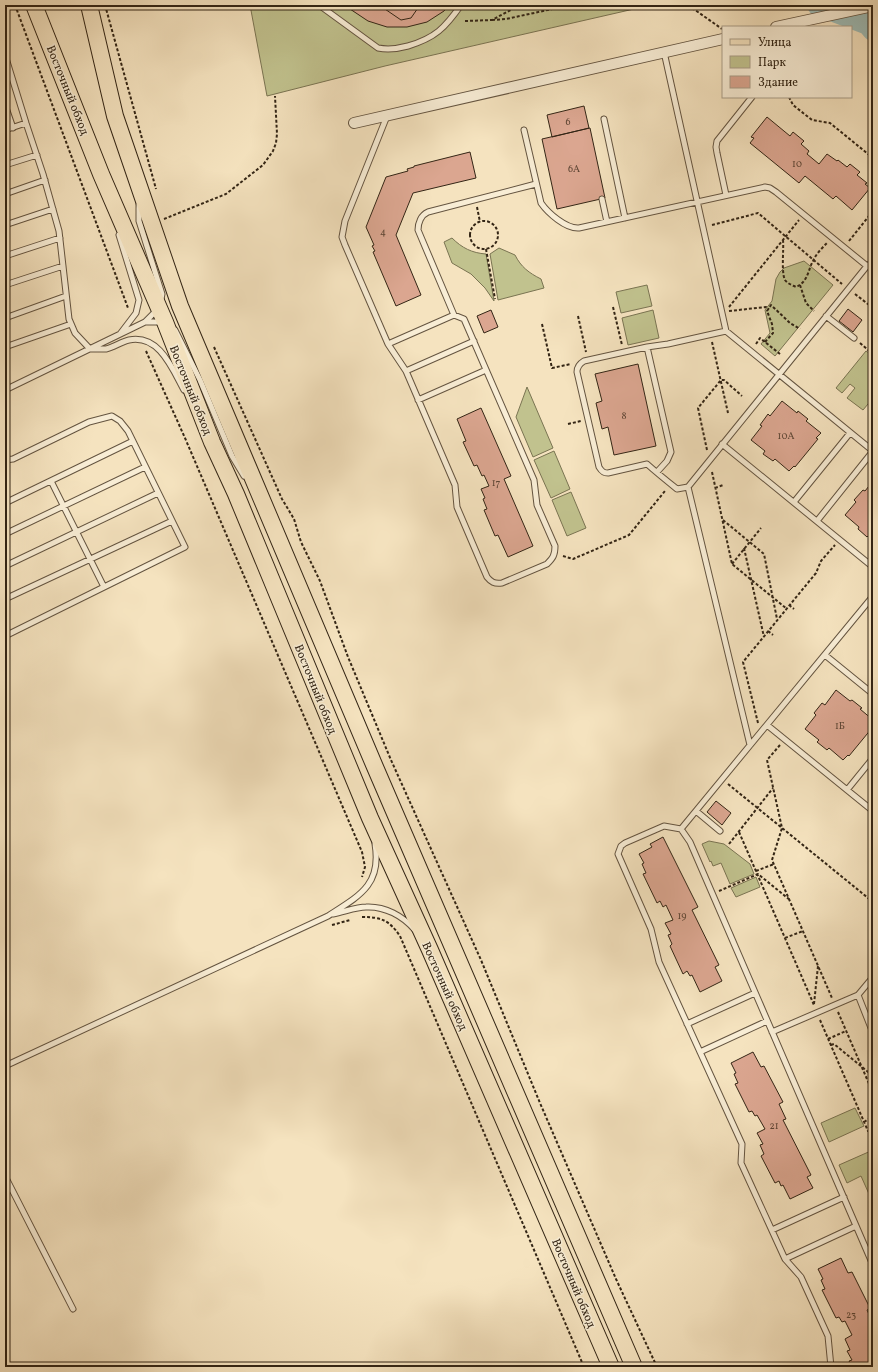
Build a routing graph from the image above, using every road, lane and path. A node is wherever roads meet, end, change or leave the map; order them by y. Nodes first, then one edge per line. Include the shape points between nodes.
1 (15, 5) edge
2 (34, 5) edge
3 (89, 5) edge
4 (105, 5) edge
5 (319, 5) edge
6 (461, 5) edge
7 (520, 5) edge
8 (571, 5) edge
9 (688, 5) edge
10 (873, 6) edge
11 (492, 20) junction
12 (465, 21) dead end
13 (781, 26) edge
14 (722, 28) edge
15 (722, 39) edge
16 (664, 52) junction
17 (5, 55) edge
18 (275, 96) dead end
19 (751, 98) edge
20 (790, 98) edge
21 (5, 105) edge
22 (387, 116) junction
23 (604, 119) dead end
24 (26, 123) junction
25 (354, 123) dead end
26 (13, 128) junction
27 (5, 130) edge
28 (524, 130) dead end
29 (37, 154) junction
30 (873, 158) edge
31 (5, 165) edge
32 (102, 174) junction
33 (45, 180) junction
34 (138, 184) junction
35 (536, 184) junction
36 (156, 191) dead end
37 (5, 194) edge
38 (726, 195) junction
39 (602, 199) dead end
40 (475, 200) junction
41 (697, 202) junction
42 (53, 209) junction
43 (873, 211) edge
44 (804, 214) junction
45 (626, 218) junction
46 (164, 219) dead end
47 (115, 222) dead end
48 (480, 222) junction
49 (607, 222) junction
50 (5, 225) edge
51 (873, 226) edge
52 (703, 228) junction
53 (118, 229) dead end
54 (831, 237) junction
55 (60, 238) junction
56 (784, 238) junction
57 (869, 244) dead end
58 (844, 247) junction
59 (486, 249) junction
60 (5, 256) edge
61 (813, 260) junction
62 (873, 262) edge
63 (63, 266) junction
64 (867, 266) junction
65 (5, 285) edge
66 (800, 285) junction
67 (849, 288) junction
68 (66, 296) junction
69 (495, 299) dead end
70 (613, 307) dead end
71 (873, 308) edge
72 (129, 309) dead end
73 (769, 309) junction
74 (814, 311) dead end
75 (162, 315) junction
76 (454, 315) junction
77 (578, 316) dead end
78 (826, 316) junction
79 (5, 318) edge
80 (145, 322) junction
81 (71, 324) junction
82 (542, 324) dead end
83 (800, 329) dead end
84 (726, 331) junction
85 (118, 336) junction
86 (854, 338) joint
87 (474, 341) junction
88 (212, 342) dead end
89 (712, 342) dead end
90 (765, 342) junction
91 (388, 344) junction
92 (144, 346) dead end
93 (647, 347) junction
94 (5, 348) edge
95 (90, 349) junction
96 (624, 352) junction
97 (754, 354) junction
98 (780, 354) dead end
99 (873, 354) edge
100 (588, 361) junction
101 (577, 368) junction
102 (486, 370) junction
103 (406, 371) junction
104 (779, 374) junction
105 (721, 380) junction
106 (5, 390) edge
107 (742, 396) dead end
108 (418, 400) junction
109 (728, 413) dead end
110 (588, 420) junction
111 (568, 424) dead end
112 (850, 432) junction
113 (133, 442) junction
114 (212, 442) junction
115 (722, 444) junction
116 (873, 451) edge
117 (5, 460) edge
118 (709, 460) junction
119 (146, 467) junction
120 (657, 472) junction
121 (51, 481) junction
122 (723, 485) dead end
123 (688, 487) junction
124 (715, 488) junction
125 (666, 490) dead end
126 (158, 493) junction
127 (794, 502) junction
128 (5, 503) edge
129 (263, 505) junction
130 (63, 506) junction
131 (172, 520) junction
132 (722, 520) junction
133 (817, 521) junction
134 (761, 528) dead end
135 (76, 532) junction
136 (5, 534) edge
137 (839, 539) junction
138 (749, 542) junction
139 (744, 548) junction
140 (555, 553) junction
141 (90, 559) junction
142 (732, 564) junction
143 (5, 566) edge
144 (873, 567) edge
145 (751, 580) junction
146 (104, 587) junction
147 (873, 596) edge
148 (773, 598) junction
149 (5, 599) edge
150 (789, 606) junction
151 (787, 609) junction
152 (794, 609) dead end
153 (778, 620) junction
154 (768, 631) junction
155 (5, 635) edge
156 (773, 635) dead end
157 (764, 637) junction
158 (825, 655) junction
159 (873, 694) edge
160 (767, 725) junction
161 (760, 732) junction
162 (784, 739) junction
163 (750, 745) junction
164 (873, 758) edge
165 (722, 779) junction
166 (773, 788) junction
167 (847, 790) junction
168 (758, 809) junction
169 (872, 810) edge
170 (696, 811) junction
171 (370, 818) junction
172 (782, 828) junction
173 (681, 829) junction
174 (720, 831) dead end
175 (739, 832) junction
176 (729, 844) dead end
177 (774, 864) junction
178 (756, 871) junction
179 (758, 874) junction
180 (362, 878) dead end
181 (712, 894) junction
182 (790, 901) junction
183 (873, 902) edge
184 (328, 916) junction
185 (359, 917) dead end
186 (352, 919) dead end
187 (332, 926) dead end
188 (803, 931) junction
189 (785, 938) junction
190 (430, 950) junction
191 (818, 966) junction
192 (873, 976) edge
193 (755, 993) junction
194 (858, 995) junction
195 (814, 1005) junction
196 (835, 1005) junction
197 (817, 1013) junction
198 (767, 1021) junction
199 (687, 1024) junction
200 (846, 1031) junction
201 (772, 1032) junction
202 (873, 1033) edge
203 (828, 1039) junction
204 (831, 1045) junction
205 (700, 1052) junction
206 (5, 1066) edge
207 (861, 1066) junction
208 (873, 1076) edge
209 (873, 1093) edge
210 (873, 1116) edge
211 (864, 1122) junction
212 (873, 1132) edge
213 (5, 1176) edge
214 (844, 1197) junction
215 (856, 1226) junction
216 (772, 1230) junction
217 (785, 1259) junction
218 (873, 1265) edge
219 (73, 1309) dead end
220 (584, 1367) edge
221 (611, 1367) edge
222 (634, 1367) edge
223 (657, 1367) edge
224 (831, 1367) edge

1 - 72 path
2 - 32 main road, Восточный обход
3 - 34 main road, Восточный обход via 115,116
4 - 36 path
5 - 6 lane via 378,48 387,50 422,42 433,36
7 - 11 path
8 - 11 path
9 - 14 path
10 - 13 street
11 - 12 path
15 - 16 street
16 - 22 street
16 - 41 lane
17 - 24 lane
18 - 46 path via 276,142 264,165 226,194
19 - 38 lane via 716,147
20 - 30 path via 812,120 830,123
21 - 26 lane
22 - 25 street
22 - 91 lane via 342,229 342,237
23 - 45 lane
24 - 26 lane
24 - 29 lane
26 - 27 lane
28 - 35 lane
29 - 31 lane
29 - 33 lane
32 - 47 lane
32 - 75 main road, Восточный обход
33 - 37 lane
33 - 42 lane
34 - 75 lane via 139,221 162,294
34 - 129 main road, Восточный обход via 180,306
35 - 40 lane
35 - 49 lane via 543,207 569,227 574,229
38 - 41 lane
38 - 44 lane via 770,188
39 - 49 lane
40 - 48 path
40 - 76 lane via 424,213 418,227
41 - 45 lane
41 - 52 lane
42 - 50 lane
42 - 55 lane
43 - 58 path
44 - 54 lane
44 - 56 path
45 - 49 lane
48 - 59 path via 472,229 471,240 478,248
48 - 59 path via 491,223 498,231 497,242
51 - 57 path
52 - 56 path via 758,213
52 - 84 lane
53 - 85 lane via 139,300 136,313
54 - 58 lane
54 - 61 path
55 - 60 lane
55 - 63 lane
56 - 61 path
56 - 66 path via 785,280 796,287
56 - 73 path via 727,309 730,312 766,307
58 - 64 lane
59 - 69 path
61 - 66 path
61 - 67 path
62 - 64 lane
63 - 65 lane
63 - 68 lane
64 - 67 lane
66 - 74 path via 806,304
67 - 71 path
67 - 78 lane
68 - 79 lane
68 - 81 lane
70 - 96 path
73 - 83 path via 771,305
73 - 90 path via 767,311 772,333
75 - 80 lane
75 - 80 lane
75 - 114 main road, Восточный обход
75 - 129 lane via 179,336 232,456
76 - 87 lane via 464,319
76 - 91 lane
77 - 100 path
78 - 86 lane
78 - 104 lane
80 - 85 lane
81 - 94 lane
81 - 95 lane via 75,333
82 - 101 path via 552,368 571,364
84 - 93 lane
84 - 97 lane
85 - 95 lane
86 - 99 path
87 - 102 lane
87 - 103 lane
88 - 223 path via 282,499 294,519 301,542 320,581 391,760 478,952 540,1103
89 - 105 path
90 - 97 path via 760,338
90 - 98 path
91 - 103 lane
92 - 180 path via 362,852 365,867
93 - 96 lane
93 - 120 lane via 671,452
95 - 106 lane
95 - 114 lane via 106,349 128,340 141,339 155,345 170,364
96 - 100 lane
97 - 104 lane
100 - 101 lane
101 - 110 lane
102 - 108 lane
102 - 140 lane via 534,480 537,505 555,546
103 - 108 lane
104 - 112 lane
104 - 115 lane
105 - 107 path
105 - 109 path
105 - 118 path via 698,408
108 - 140 lane via 455,485 457,507 490,582 502,583 547,564
110 - 111 path
110 - 120 lane via 601,471 608,473 647,464
112 - 116 lane
112 - 127 lane
113 - 117 lane via 120,421 112,416 89,422 13,459
113 - 119 lane
113 - 121 lane
114 - 171 main road, Восточный обход
115 - 118 lane
115 - 127 lane
116 - 133 lane
118 - 123 lane
118 - 124 path
119 - 126 lane
119 - 130 lane
120 - 123 lane via 677,489
121 - 128 lane
121 - 130 lane
122 - 124 path
123 - 163 lane
124 - 132 path
125 - 140 path via 629,535 573,560
126 - 131 lane
126 - 135 lane
127 - 133 lane
129 - 222 main road, Восточный обход
130 - 135 lane
130 - 136 lane
131 - 141 lane
131 - 146 lane via 185,547
132 - 138 path
132 - 142 path
133 - 137 lane
134 - 138 path
135 - 141 lane
135 - 143 lane
137 - 144 lane
137 - 150 path
138 - 139 path
138 - 148 path via 764,554
139 - 142 path
139 - 145 path
141 - 146 lane
141 - 149 lane
142 - 145 path
145 - 148 path
145 - 157 path
146 - 155 lane
147 - 158 lane
148 - 151 path
148 - 153 path
150 - 151 path
150 - 152 path
151 - 153 path
153 - 154 path
154 - 156 path
154 - 157 path
157 - 161 path via 743,662
158 - 159 lane
158 - 160 lane
160 - 161 lane
160 - 162 lane
161 - 163 lane
162 - 166 path via 767,760
162 - 167 lane
163 - 165 lane
164 - 167 lane
165 - 168 path
165 - 170 lane
166 - 168 path
166 - 172 path
167 - 169 lane
168 - 172 path
168 - 175 path
170 - 173 lane
170 - 174 lane
171 - 184 lane via 376,851 376,870 358,897
171 - 190 main road, Восточный обход
172 - 177 path via 772,860
172 - 183 path
173 - 181 lane via 690,842
173 - 199 lane via 664,826 625,844 618,854 651,929 659,962
175 - 176 path
175 - 178 path
177 - 178 path
177 - 182 path
178 - 179 path
179 - 181 path
179 - 182 path
179 - 189 path
181 - 193 lane
182 - 188 path
184 - 190 lane via 366,907 384,909 398,915 413,928
184 - 206 lane
185 - 220 path via 385,920 400,936
186 - 187 path
188 - 189 path
188 - 191 path
189 - 195 path
190 - 221 main road, Восточный обход
191 - 195 path
191 - 196 path
192 - 194 lane
193 - 198 lane
193 - 199 lane
194 - 196 lane
194 - 202 lane
195 - 197 path
196 - 197 lane
196 - 200 path
197 - 201 lane
197 - 203 path
198 - 201 lane
198 - 205 lane
199 - 205 lane
200 - 203 path
200 - 207 path
201 - 214 lane
203 - 204 path
204 - 207 path via 834,1044
204 - 211 path
205 - 216 lane via 742,1144 741,1163
207 - 208 path
207 - 209 path
210 - 211 path
211 - 212 path via 868,1131
213 - 219 lane
214 - 215 lane
214 - 216 lane
215 - 217 lane
215 - 218 lane
216 - 217 lane
217 - 224 lane via 801,1277 828,1336

